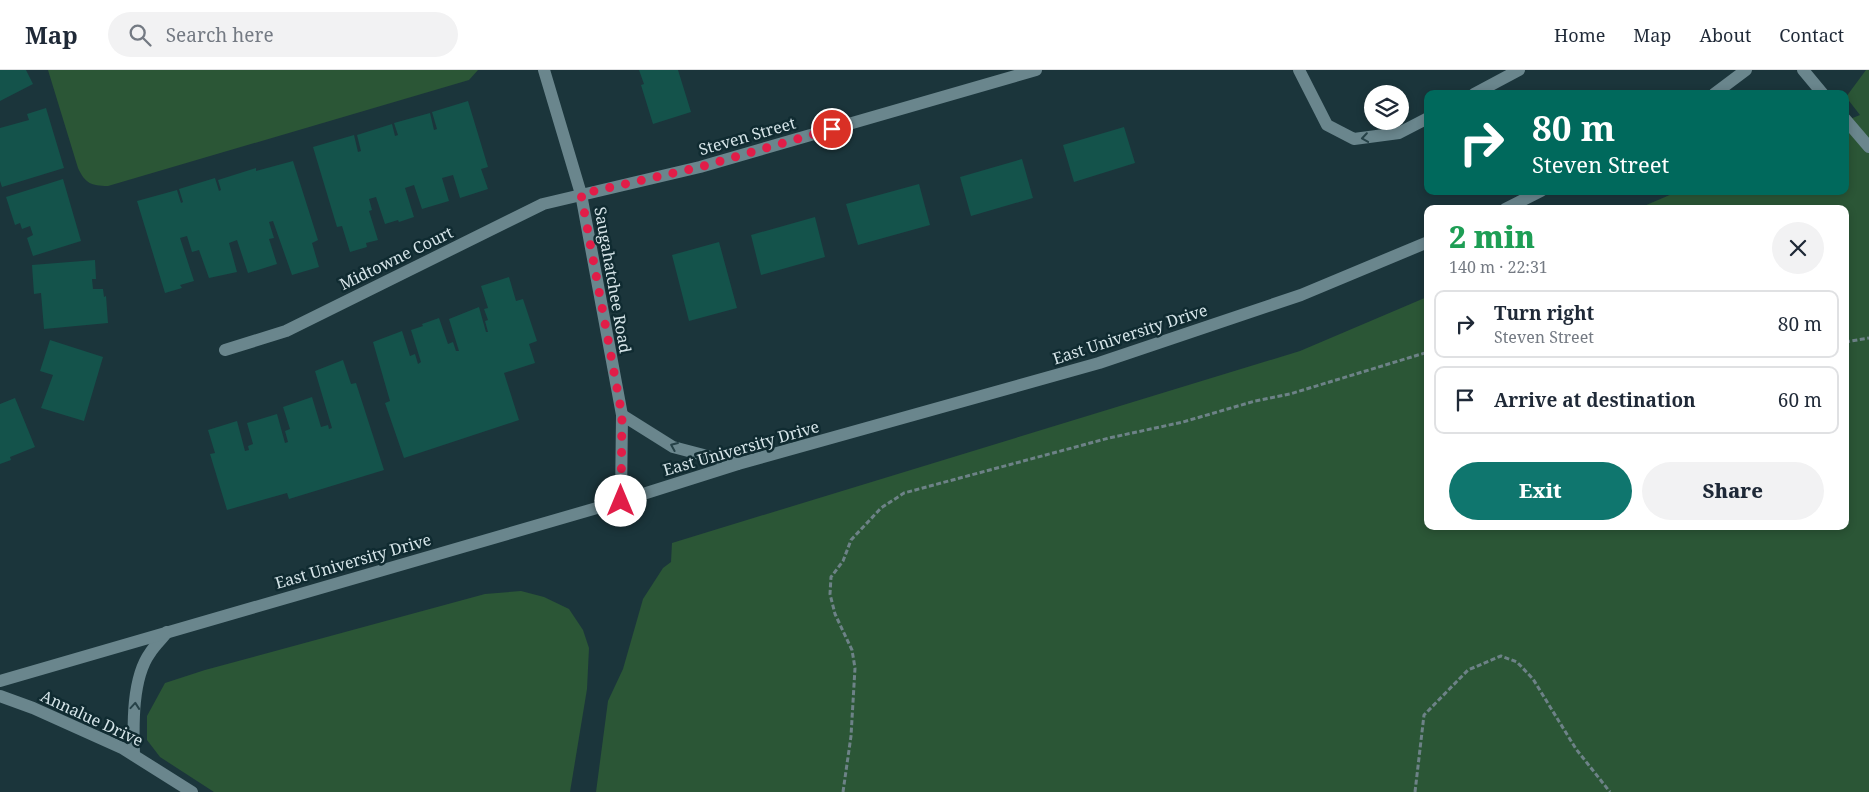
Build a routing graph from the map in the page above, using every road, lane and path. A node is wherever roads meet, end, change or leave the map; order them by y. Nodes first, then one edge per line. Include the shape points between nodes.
1 (544, 70) edge
2 (1036, 70) edge
3 (1299, 70) edge
4 (1519, 70) edge
5 (1746, 70) edge
6 (1803, 70) edge
7 (1020, 72) edge
8 (1482, 90) edge
9 (1719, 90) edge
10 (1820, 90) edge
11 (1424, 120) edge
12 (1849, 124) edge
13 (1869, 147) edge
14 (581, 194) junction
15 (1533, 195) edge
16 (1513, 205) edge
17 (1424, 244) edge
18 (1869, 338) edge
19 (1849, 341) edge
20 (225, 350) dead end
21 (1424, 353) edge
22 (622, 415) junction
23 (738, 464) junction
24 (621, 501) junction
25 (167, 632) junction
26 (0, 681) edge
27 (0, 696) edge
28 (134, 755) junction
29 (192, 792) edge
30 (843, 792) edge
31 (1415, 792) edge
32 (1610, 792) edge

1 - 14 street, Saugahatchee Road
2 - 7 street, Steven Street
11 -> 3 street via 1398,134 1354,139 1327,125
4 - 8 street
5 - 9 street
6 - 10 street
7 - 14 street, Steven Street via 700,167
12 - 13 street
14 - 20 street, Midtowne Court via 543,204 286,331
14 - 22 street, Saugahatchee Road
15 - 16 street
17 - 23 street, East University Drive via 1301,295 1099,364
18 - 19 path
21 - 30 path via 1290,394 904,493 880,508 851,540 831,577 830,594 835,614 852,650 855,668 851,736
23 -> 22 street via 673,447
22 - 24 street, Saugahatchee Road
23 - 24 street, East University Drive
24 - 25 street, East University Drive
25 - 26 street, East University Drive
28 -> 25 street via 136,697 142,674 149,654
27 - 28 street, Annalue Drive via 34,708
28 - 29 street, Annalue Drive
31 - 32 path via 1424,714 1468,670 1501,656 1517,662 1533,678 1576,749

